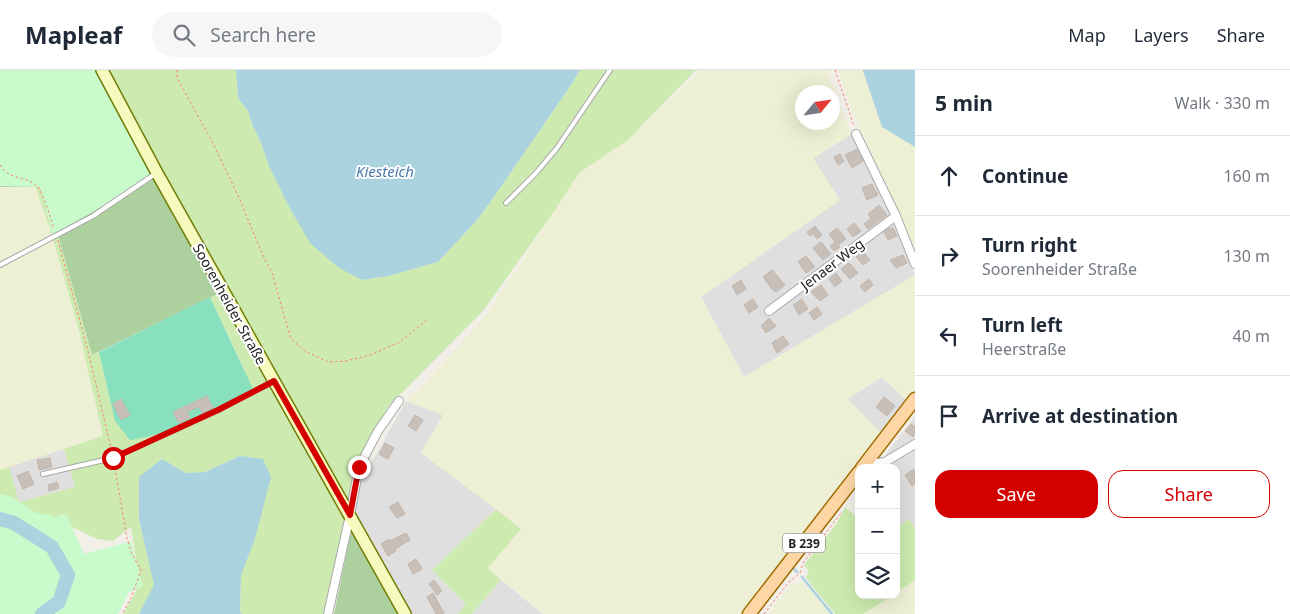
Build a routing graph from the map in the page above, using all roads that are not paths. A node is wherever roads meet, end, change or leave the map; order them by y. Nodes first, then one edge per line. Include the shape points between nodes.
1 (102, 70) edge
2 (610, 70) edge
3 (856, 134) road end
4 (157, 173) junction
5 (506, 203) dead end
6 (896, 216) junction
7 (915, 264) edge
8 (0, 265) edge
9 (769, 311) dead end
10 (274, 381) junction
11 (915, 399) edge
12 (399, 401) dead end
13 (915, 444) edge
14 (876, 463) dead end
15 (865, 464) edge
16 (43, 474) dead end
17 (855, 477) edge
18 (350, 515) junction
19 (328, 614) edge
20 (405, 614) edge
21 (749, 614) edge

1 - 4 main road, Soorenheider Straße
2 - 5 lane via 557,148
3 - 6 street
4 - 8 lane via 93,216
4 - 10 main road, Soorenheider Straße
6 - 7 street
6 - 9 street, Jenaer Weg
10 - 16 lane via 113,458
10 - 18 main road, Soorenheider Straße
11 - 15 main road
12 - 18 street via 359,467
13 - 14 street via 885,462
17 - 21 main road, B 239
18 - 19 street
18 - 20 main road, Soorenheider Straße

